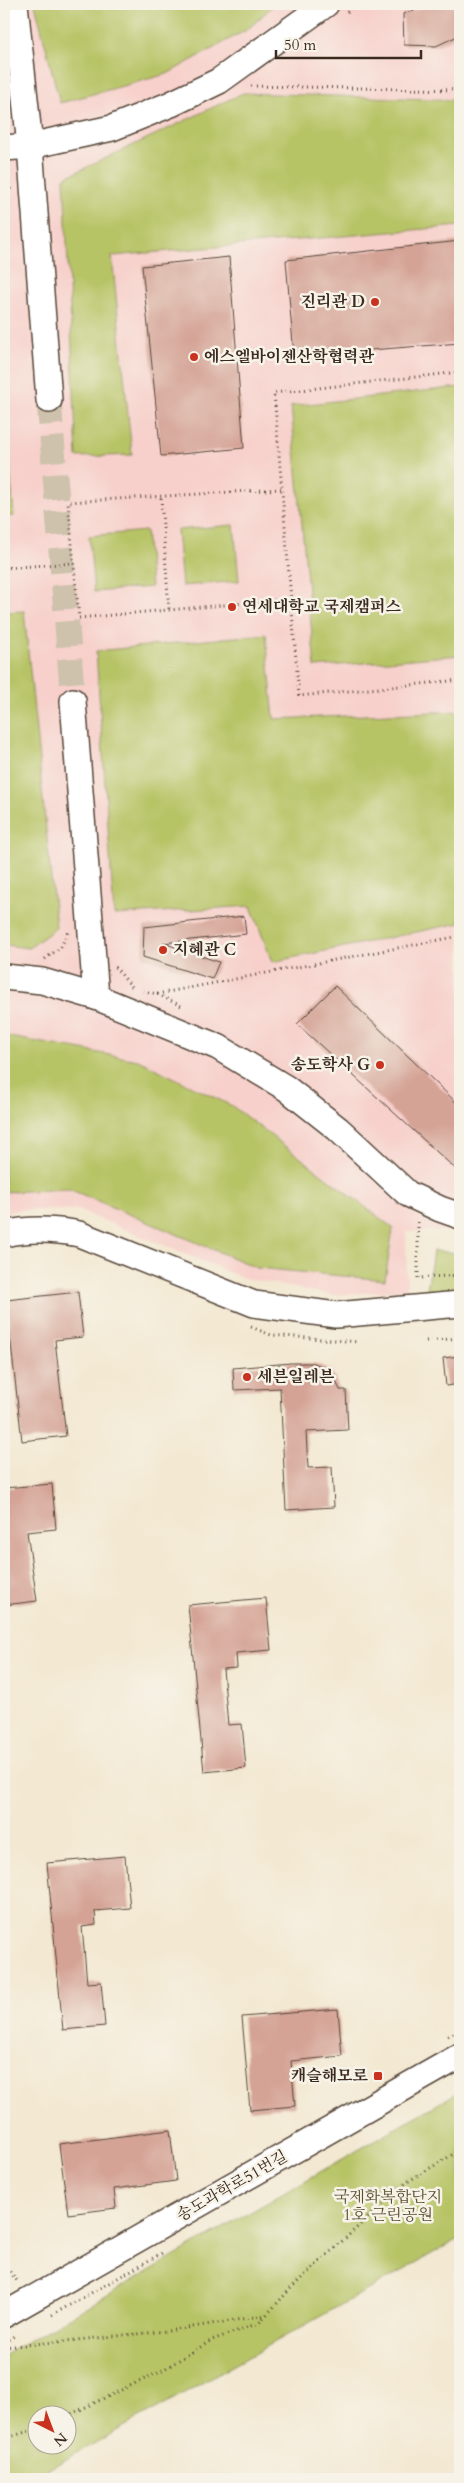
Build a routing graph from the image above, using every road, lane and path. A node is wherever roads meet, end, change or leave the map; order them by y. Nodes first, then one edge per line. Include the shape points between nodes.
1 (15, 4) edge
2 (326, 4) edge
3 (245, 86) dead end
4 (460, 90) edge
5 (30, 146) junction
6 (4, 148) edge
7 (460, 372) edge
8 (49, 400) tunnel mouth
9 (281, 489) junction
10 (161, 498) junction
11 (74, 563) junction
12 (4, 568) edge
13 (290, 599) junction
14 (169, 610) junction
15 (460, 680) edge
16 (73, 701) tunnel mouth
17 (70, 927) dead end
18 (460, 936) edge
19 (44, 959) dead end
20 (4, 977) edge
21 (156, 994) dead end
22 (96, 996) junction
23 (411, 1216) dead end
24 (460, 1216) edge
25 (4, 1234) edge
26 (460, 1275) edge
27 (460, 1304) edge
28 (460, 1338) edge
29 (426, 1341) dead end
30 (460, 2056) edge
31 (460, 2150) edge
32 (268, 2314) junction
33 (4, 2316) edge
34 (4, 2347) edge
35 (78, 2411) edge
36 (28, 2431) edge
37 (4, 2439) edge

1 - 5 street
2 - 5 street via 219,81 112,128
3 - 4 path
5 - 6 street
5 - 8 street
7 - 9 path via 274,393
9 - 10 path
9 - 13 path
10 - 11 path via 68,502
10 - 14 path
11 - 12 path
11 - 14 path via 79,618
13 - 14 path
13 - 15 path via 299,696
16 - 22 street
17 - 19 path via 60,947
18 - 21 path
20 - 22 street via 42,981
22 - 24 street via 218,1047 286,1088 338,1129 408,1194
23 - 26 path via 418,1221 418,1278
25 - 27 street via 50,1228 79,1234 254,1304 336,1315
28 - 29 path
30 - 33 street, 송도과학로51번길
31 - 32 path via 407,2182 293,2286
32 - 34 path via 168,2331
32 - 35 path via 259,2323 212,2340 161,2371
36 - 37 path

